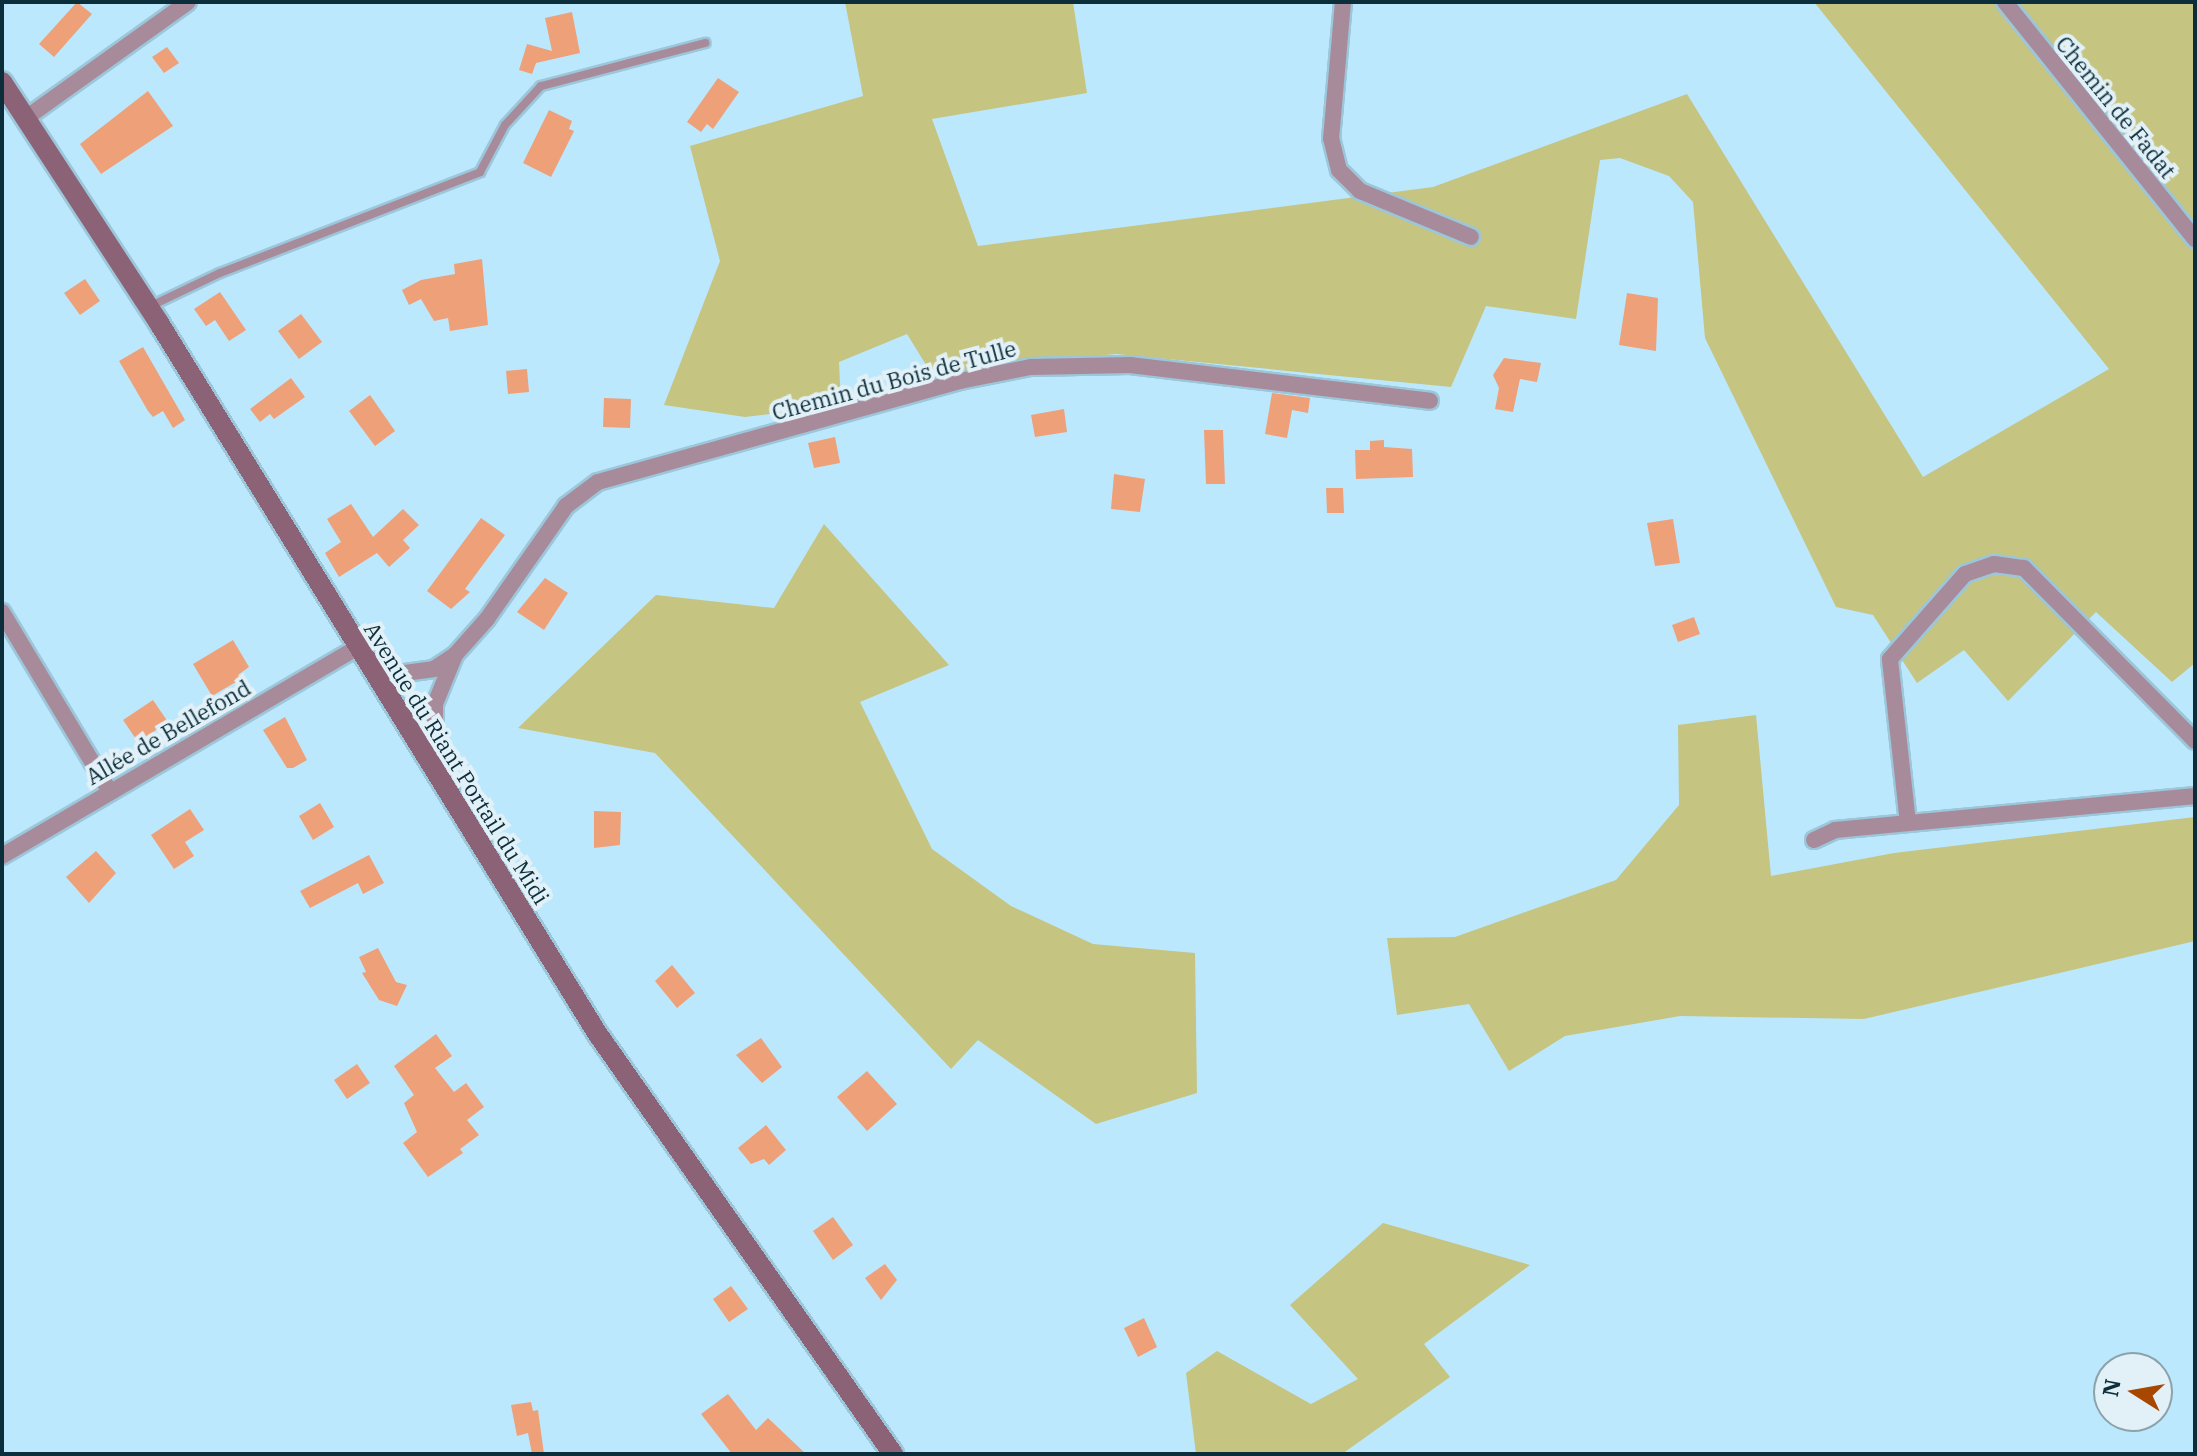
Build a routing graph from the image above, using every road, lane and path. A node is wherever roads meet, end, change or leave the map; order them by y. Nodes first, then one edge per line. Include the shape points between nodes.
1 (188, 2) edge
2 (1343, 2) edge
3 (2005, 2) edge
4 (705, 43) dead end
5 (4, 91) edge
6 (26, 118) junction
7 (1471, 237) dead end
8 (2195, 239) edge
9 (149, 307) junction
10 (1430, 401) dead end
11 (2, 612) edge
12 (357, 648) junction
13 (455, 655) junction
14 (375, 677) junction
15 (2195, 741) edge
16 (438, 779) junction
17 (110, 792) junction
18 (2195, 796) edge
19 (1908, 823) junction
20 (1814, 840) dead end
21 (2, 856) edge
22 (893, 1454) edge

1 - 6 street
2 - 7 street via 1331,138 1339,170 1360,191
3 - 8 street, Chemin de Fadat
4 - 9 lane via 541,86 505,125 480,172 220,273
5 - 6 main road, Avenue du Riant Portail du Midi
6 - 9 main road, Avenue du Riant Portail du Midi
9 - 12 main road, Avenue du Riant Portail du Midi
10 - 13 street, Chemin du Bois de Tulle via 1130,365 1031,367 960,381 598,482 566,506 487,619
11 - 17 street
12 - 14 main road, Avenue du Riant Portail du Midi
12 - 17 street, Allée de Bellefond
13 - 14 street, Chemin du Bois de Tulle via 434,669
13 - 16 street, Chemin du Bois de Tulle via 432,723
14 - 16 main road, Avenue du Riant Portail du Midi
15 - 19 street via 2024,568 1994,564 1965,574 1890,659
16 - 22 main road, Avenue du Riant Portail du Midi via 597,1033
17 - 21 street, Allée de Bellefond
18 - 19 street
19 - 20 street via 1835,830

